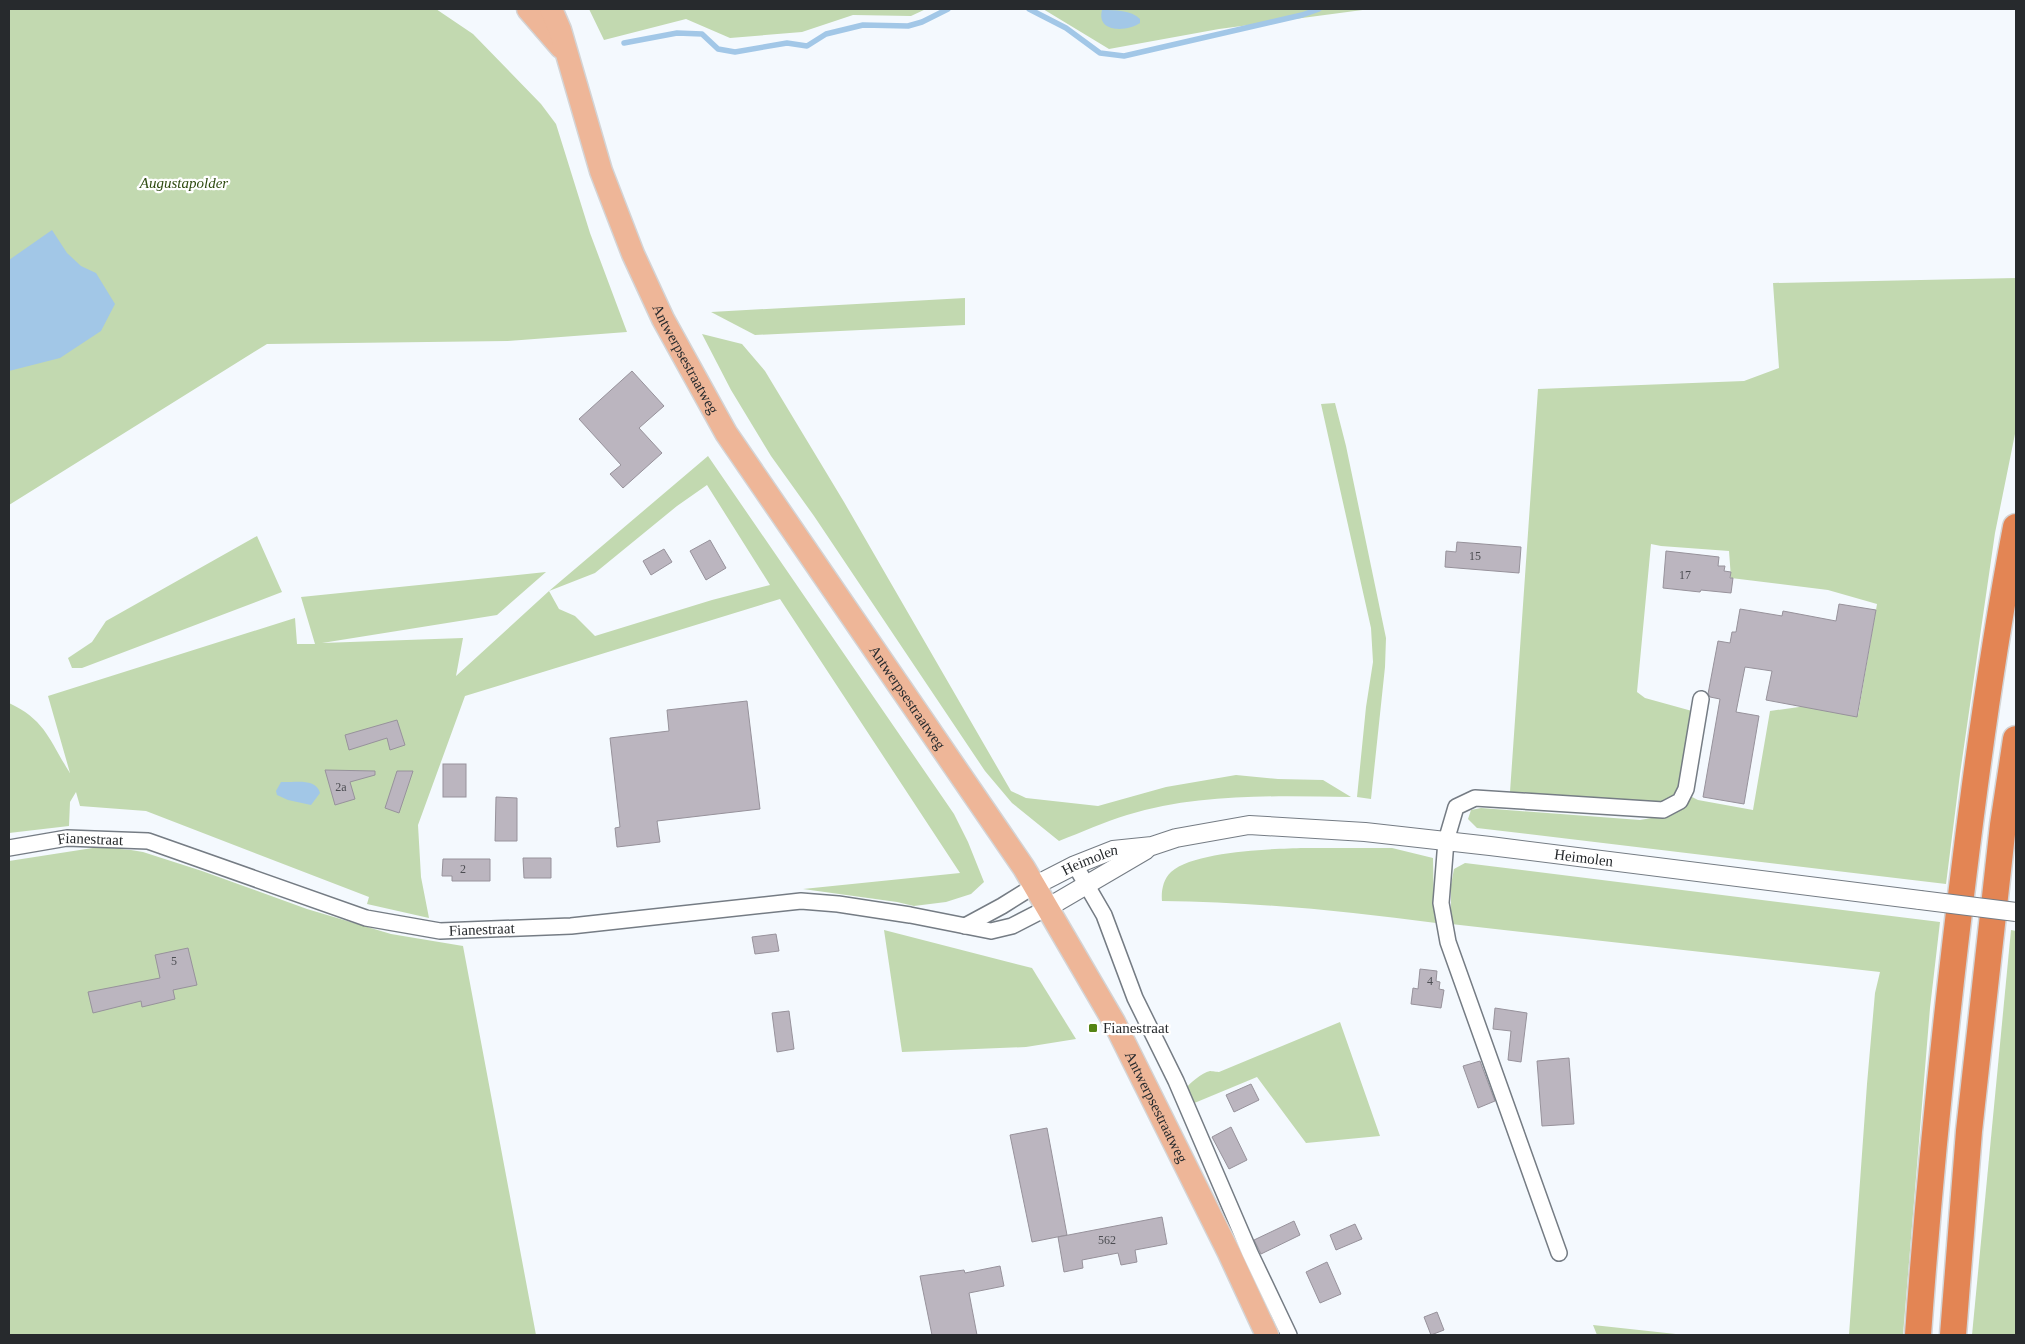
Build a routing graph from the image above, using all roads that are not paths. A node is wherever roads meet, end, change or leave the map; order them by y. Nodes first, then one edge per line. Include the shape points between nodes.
1 (528, 9) edge
2 (552, 9) edge
3 (566, 54) junction
4 (2016, 527) edge
5 (1701, 699) dead end
6 (2016, 740) edge
7 (1446, 841) junction
8 (1152, 846) junction
9 (9, 848) edge
10 (1075, 865) junction
11 (1087, 885) junction
12 (1034, 886) junction
13 (1047, 908) junction
14 (2016, 912) edge
15 (965, 926) junction
16 (1559, 1253) dead end
17 (1267, 1335) edge
18 (1289, 1335) edge
19 (1918, 1335) edge
20 (1954, 1335) edge

1 - 3 main road, Antwerpsestraatweg
2 - 3 main road, Antwerpsestraatweg
3 - 12 main road, Antwerpsestraatweg via 601,171 633,254 663,319 726,433
4 - 19 highway via 1969,823 1937,1111
5 - 7 street via 1686,789 1680,801 1664,810 1475,798 1456,807
6 - 20 highway via 2003,825 1969,1131
7 - 8 street, Heimolen via 1249,825 1176,838
7 - 14 street, Heimolen, bridge
7 - 16 street via 1441,903 1448,942
8 - 10 street, Heimolen via 1114,850
8 - 11 street, Heimolen
9 - 15 street, Fianestraat via 67,838 148,840 366,918 440,931 571,926 801,901 838,904
10 - 11 street, Antwerpsestraatweg
10 - 12 street, Heimolen
11 - 13 street, Heimolen
11 - 18 street, Antwerpsestraatweg via 1104,915 1135,998
12 - 13 main road, Antwerpsestraatweg
12 - 15 street
13 - 15 street, Fianestraat via 1012,926 991,931
13 - 17 main road, Antwerpsestraatweg via 1114,1022

